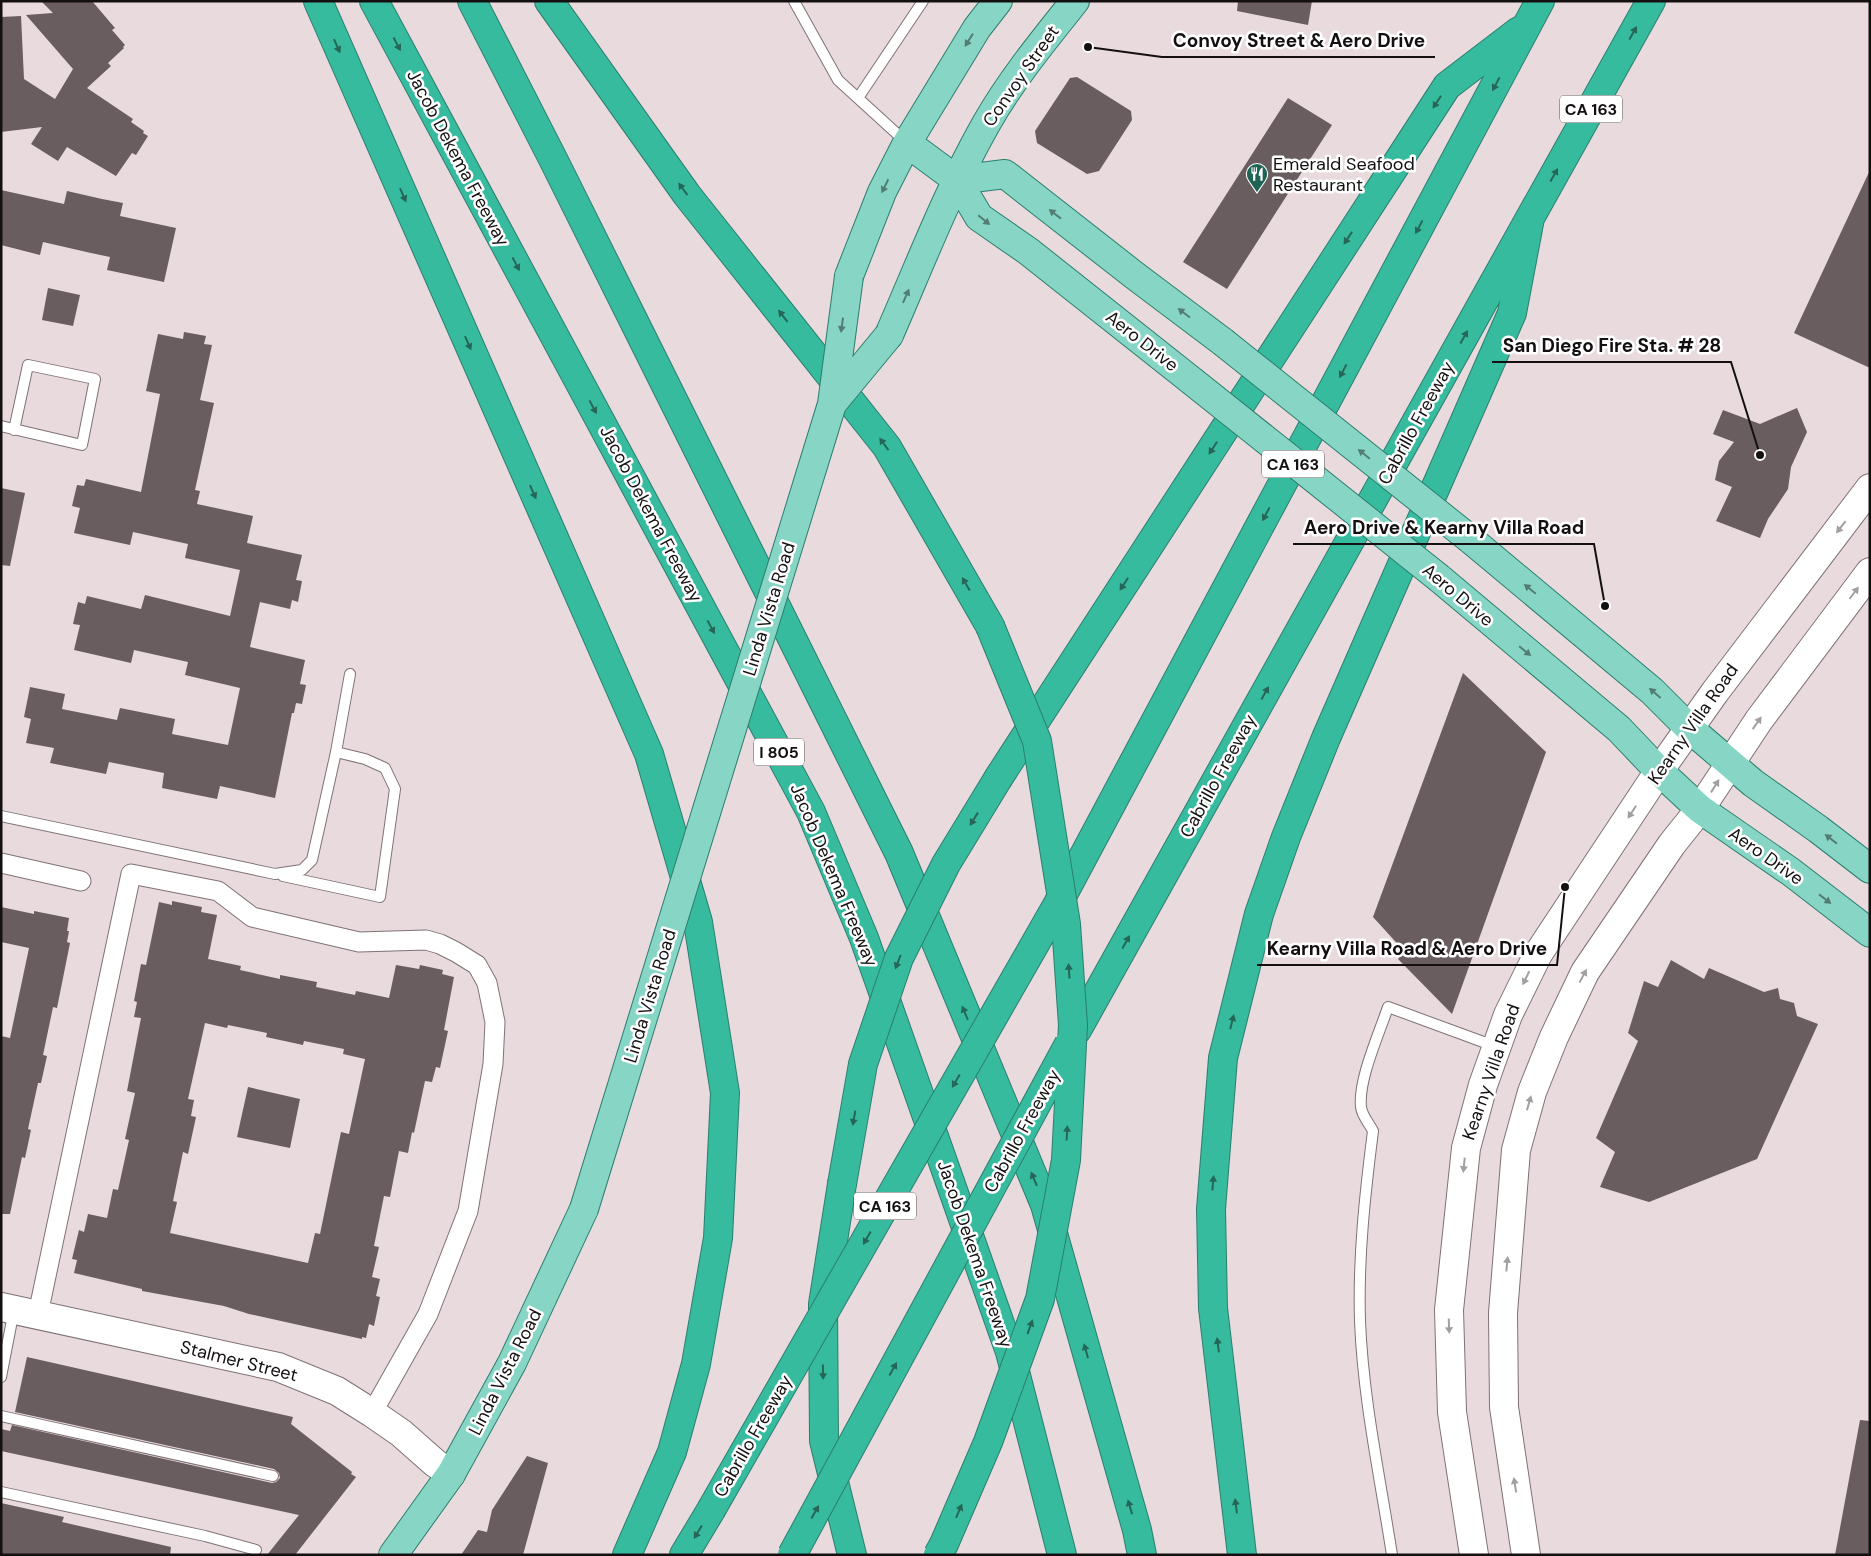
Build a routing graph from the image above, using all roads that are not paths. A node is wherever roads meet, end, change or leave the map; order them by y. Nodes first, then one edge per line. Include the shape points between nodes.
1 (318, 1) edge
2 (374, 1) edge
3 (472, 1) edge
4 (549, 1) edge
5 (794, 1) edge
6 (923, 1) edge
7 (998, 1) edge
8 (1075, 1) edge
9 (1540, 1) edge
10 (1651, 1) edge
11 (1527, 25) junction
12 (858, 98) junction
13 (907, 143) junction
14 (957, 180) junction
15 (1530, 218) junction
16 (832, 404) junction
17 (1, 426) edge
18 (14, 430) junction
19 (1870, 488) edge
20 (1870, 572) edge
21 (350, 674) dead end
22 (1689, 728) junction
23 (336, 752) junction
24 (1729, 764) junction
25 (1659, 771) junction
26 (1700, 809) junction
27 (1, 816) edge
28 (1, 863) edge
29 (1870, 869) edge
30 (275, 874) junction
31 (81, 881) dead end
32 (1870, 933) edge
33 (1496, 1047) junction
34 (18, 1310) edge
35 (1, 1376) edge
36 (372, 1412) junction
37 (1, 1416) edge
38 (451, 1474) junction
39 (273, 1476) dead end
40 (1, 1492) edge
41 (257, 1553) edge
42 (394, 1555) edge
43 (627, 1555) edge
44 (684, 1555) edge
45 (792, 1555) edge
46 (852, 1555) edge
47 (938, 1555) edge
48 (1062, 1555) edge
49 (1142, 1555) edge
50 (1242, 1555) edge
51 (1392, 1555) edge
52 (1474, 1555) edge
53 (1526, 1555) edge

1 -> 43 highway via 649,754 698,922 725,1093 718,1238 696,1364 672,1452
2 -> 48 highway, Jacob Dekema Freeway / I 805 via 811,812 864,938 1010,1352
49 -> 3 highway via 1045,1205 899,853
47 -> 4 highway, bridge via 988,1442 1040,1299 1066,1160 1073,1026 1066,924 1037,742 990,626 887,447 687,195
5 - 12 lane via 838,80
6 - 12 lane
7 -> 13 main road via 977,28
8 - 14 main road, Convoy Street via 1021,69 985,125
9 - 11 highway, Cabrillo Freeway / CA 163
15 -> 10 highway, Cabrillo Freeway / CA 163
11 -> 44 highway, Cabrillo Freeway / CA 163, bridge via 1059,902
11 -> 46 highway, bridge via 1447,86 999,777 946,864 899,958 863,1064 823,1304 824,1441
12 - 13 lane
13 - 14 main road, Aero Drive
13 -> 16 main road, Linda Vista Road, bridge via 882,192 849,276
16 -> 14 main road, Linda Vista Road, bridge via 889,335
22 -> 14 main road, bridge via 1652,690 1470,539 1005,174
14 -> 25 main road, Aero Drive, bridge via 979,217 1028,251 1439,578 1619,729
45 -> 15 highway, Cabrillo Freeway / CA 163, bridge via 1077,1030
50 -> 15 highway via 1213,1308 1210,1209 1223,1058 1259,914 1286,837 1512,313
16 - 38 main road, Linda Vista Road, bridge via 584,1209 512,1364
17 - 18 lane
18 - 18 lane via 82,445 95,379 28,365
19 -> 22 main road, Kearny Villa Road
24 -> 20 main road
21 - 23 lane
22 - 24 main road
22 - 25 main road, Kearny Villa Road
23 - 30 lane via 312,860 302,870
23 - 30 lane via 365,758 385,768 395,789 380,897
26 -> 24 main road
29 -> 24 main road
25 - 26 main road, Aero Drive
25 -> 33 main road, Kearny Villa Road via 1538,954
26 -> 32 main road, Aero Drive via 1791,872
53 -> 26 main road via 1504,1408 1503,1313 1516,1150 1538,1076 1585,972 1672,844
27 - 30 lane
28 - 31 street
33 - 51 lane via 1388,1007 1363,1083 1361,1107 1373,1131 1360,1254 1360,1321 1365,1379
33 -> 52 main road, Kearny Villa Road via 1466,1148 1449,1310 1452,1412
34 - 35 lane
34 - 36 main road, Stalmer Street via 278,1367 337,1391
34 - 36 street via 131,874 218,892 252,916 359,942 426,940 477,965 487,983 495,1022 493,1064 468,1211 428,1314
36 - 38 main road, Stalmer Street
37 - 39 lane
38 - 42 main road, Linda Vista Road
40 - 41 lane via 206,1536

